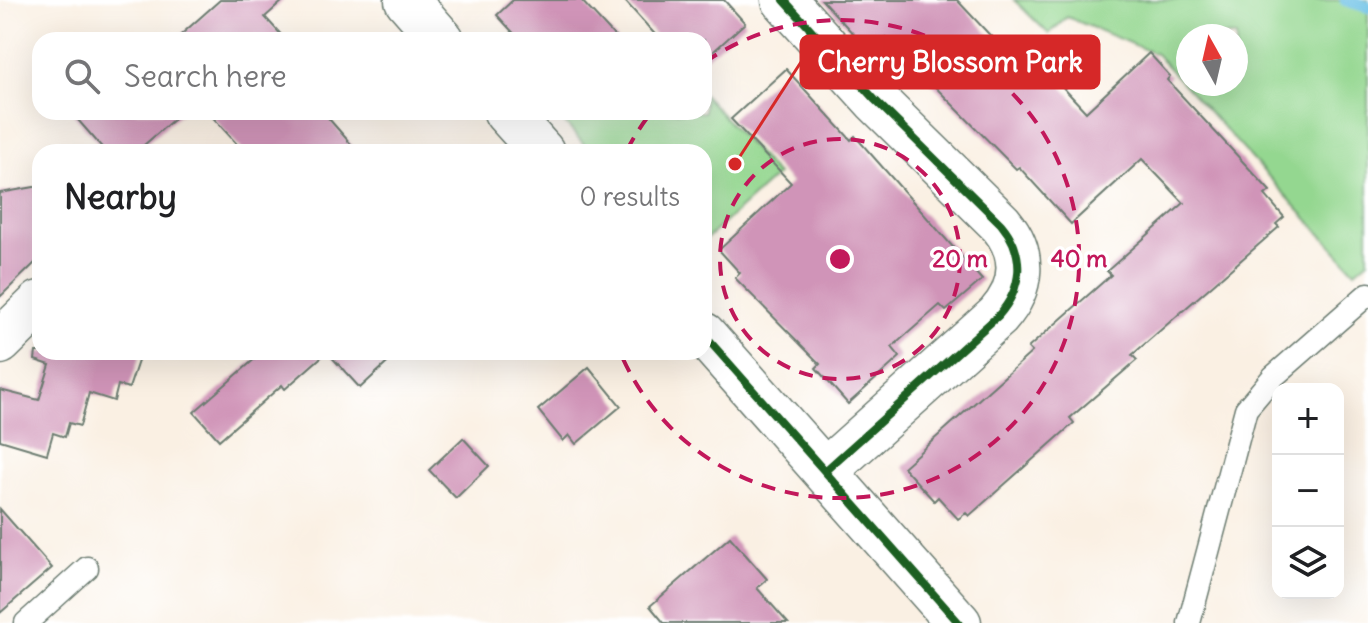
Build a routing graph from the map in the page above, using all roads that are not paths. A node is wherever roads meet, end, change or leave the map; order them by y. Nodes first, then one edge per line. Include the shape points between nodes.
1 (407, 0) edge
2 (784, 0) edge
3 (435, 32) edge
4 (513, 120) edge
5 (535, 144) edge
6 (1368, 294) edge
7 (32, 311) edge
8 (0, 342) edge
9 (712, 344) edge
10 (825, 471) junction
11 (87, 568) dead end
12 (26, 623) edge
13 (959, 623) edge
14 (1189, 623) edge

1 - 3 street
2 - 10 street via 875,100 1001,224 1018,257 1013,294 998,316
4 - 5 street
6 - 14 lane via 1273,377 1246,409
7 - 8 street
9 - 10 street
10 - 13 street
11 - 12 lane

